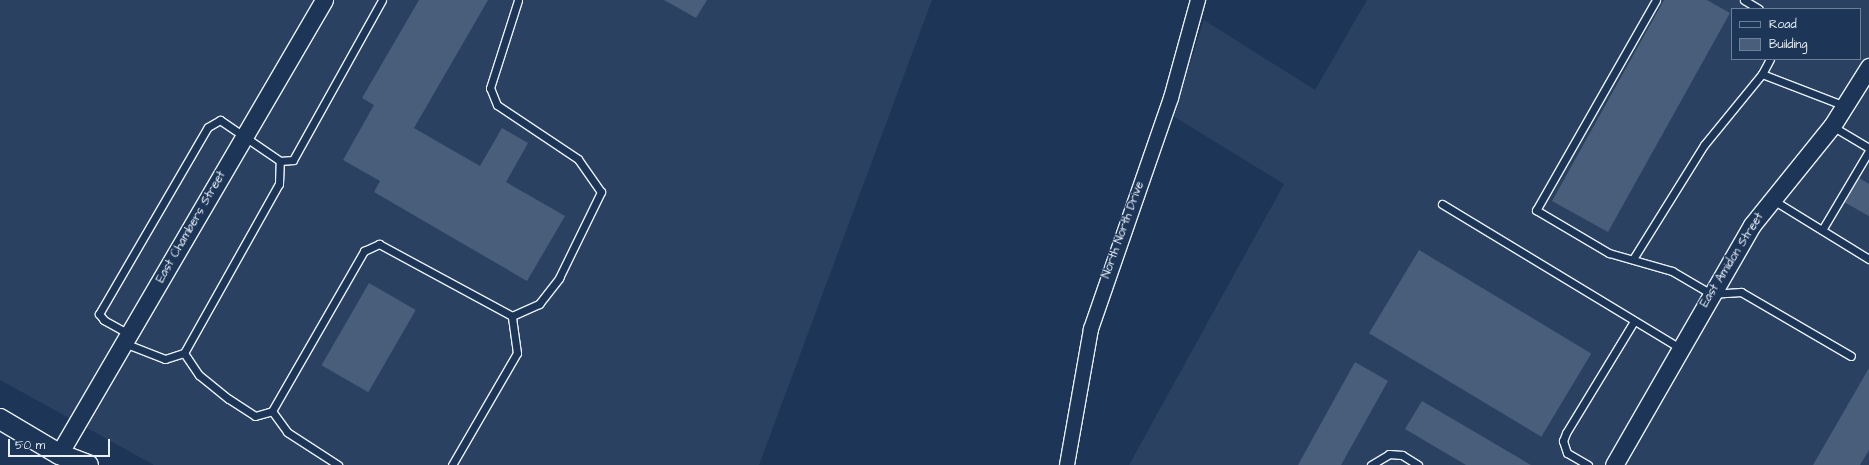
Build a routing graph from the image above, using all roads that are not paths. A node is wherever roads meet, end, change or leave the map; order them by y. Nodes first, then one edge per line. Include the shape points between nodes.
1 (324, 0) edge
2 (382, 0) edge
3 (518, 0) edge
4 (1198, 0) edge
5 (1656, 0) edge
6 (1744, 0) edge
7 (1757, 8) edge
8 (1769, 60) edge
9 (1869, 67) edge
10 (1762, 74) junction
11 (1845, 106) junction
12 (1832, 126) junction
13 (244, 136) junction
14 (1869, 149) edge
15 (280, 161) junction
16 (1771, 199) junction
17 (1442, 204) dead end
18 (1822, 230) junction
19 (1633, 259) junction
20 (1869, 259) edge
21 (1711, 294) junction
22 (512, 316) junction
23 (1634, 321) junction
24 (127, 338) junction
25 (1680, 348) junction
26 (184, 353) junction
27 (1851, 356) dead end
28 (272, 411) junction
29 (0, 419) edge
30 (65, 459) edge
31 (88, 465) edge
32 (338, 465) edge
33 (452, 465) edge
34 (1067, 465) edge
35 (1370, 465) edge
36 (1418, 465) edge
37 (1588, 465) edge
38 (1614, 465) edge

1 - 13 street, East Chambers Street
2 - 15 lane via 293,160
3 - 22 lane via 490,88 492,94 497,105 578,159 601,192 559,278 539,304
4 - 34 street, North North Drive via 1171,98 1091,329
5 - 19 lane via 1536,210 1609,253
6 - 7 lane
8 - 10 lane
9 - 11 street, East Amidon Street
10 - 11 lane
10 - 19 lane via 1704,145
11 - 12 street, East Amidon Street
12 - 14 lane
12 - 16 street, East Amidon Street
13 - 15 lane
13 - 24 street, East Chambers Street
13 - 24 lane via 220,120 208,127 99,314
14 - 18 lane
15 - 26 lane via 279,184
16 - 18 lane
16 - 21 street, East Amidon Street
17 - 23 lane
18 - 20 lane
19 - 21 lane via 1672,271
21 - 25 street, East Amidon Street
21 - 27 lane via 1741,292
22 - 28 lane via 379,244 364,251
22 - 33 lane via 517,353
23 - 25 lane
23 - 37 lane via 1566,433 1564,441 1567,453
24 - 26 lane via 165,359
24 - 30 street, East Chambers Street
25 - 38 street, East Amidon Street
26 - 28 lane via 198,375 229,399 255,416
28 - 32 lane via 287,432
29 - 30 main road
30 - 31 main road
35 - 36 lane via 1389,454 1402,455

